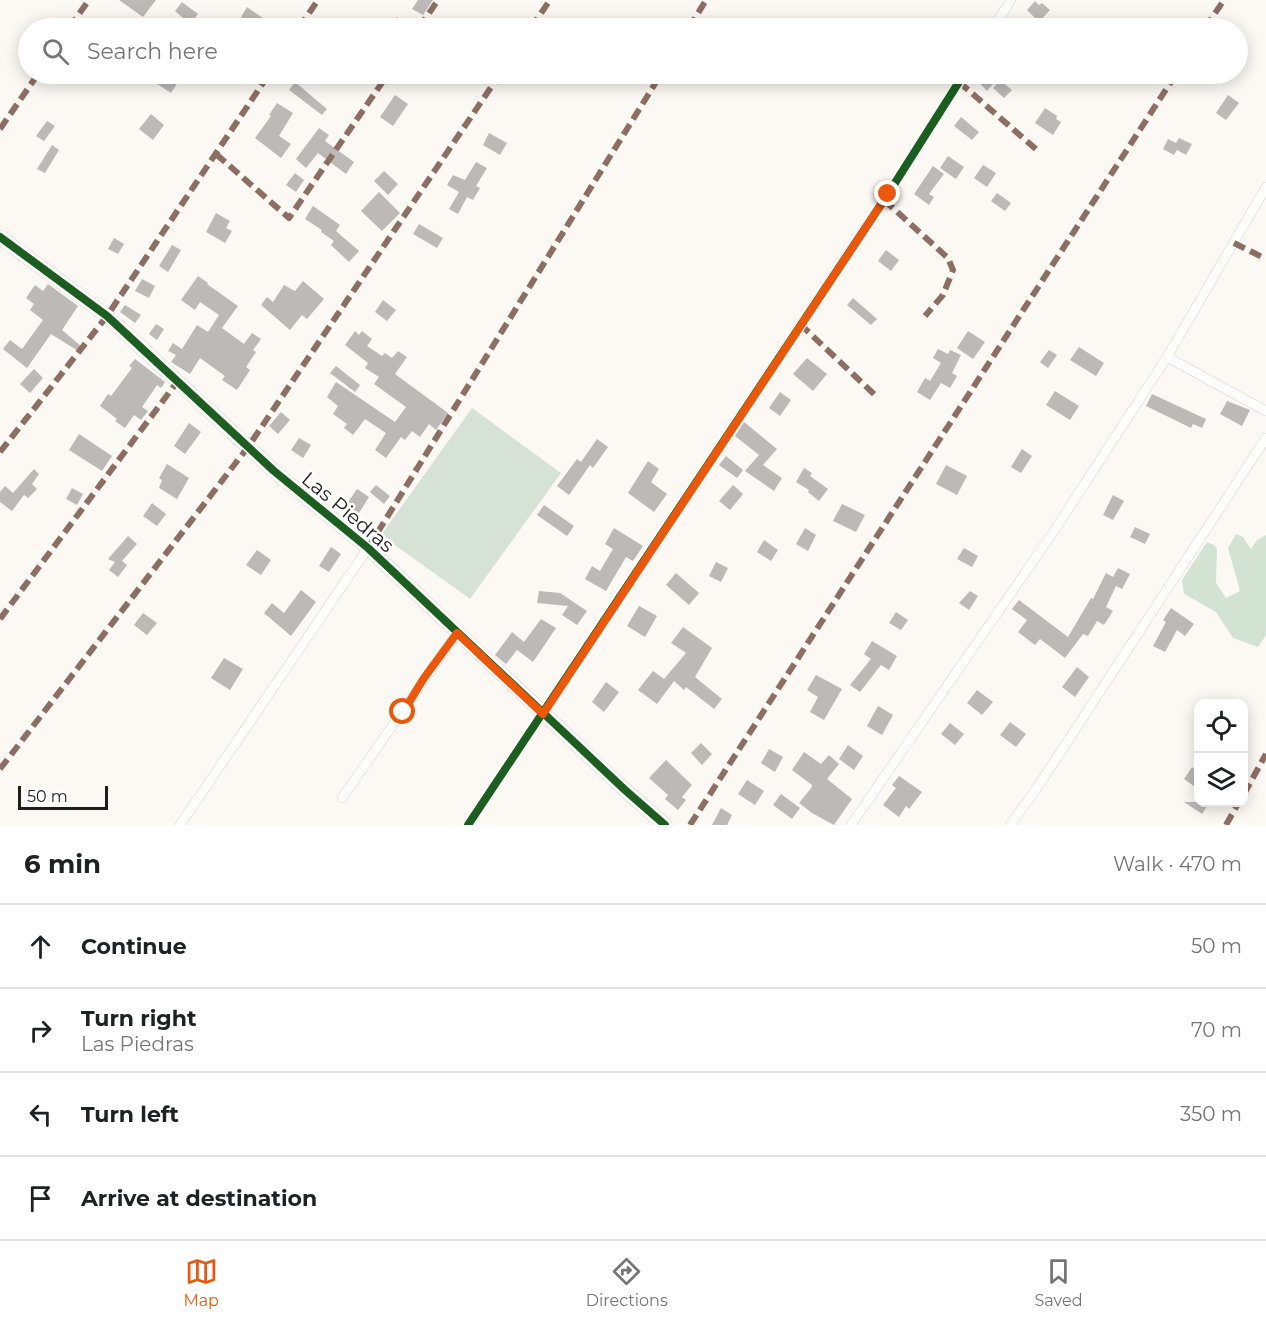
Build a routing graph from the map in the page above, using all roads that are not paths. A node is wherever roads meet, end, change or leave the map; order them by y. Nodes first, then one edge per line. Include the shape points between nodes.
1 (1011, 0) edge
2 (999, 18) edge
3 (958, 84) edge
4 (1266, 187) edge
5 (0, 237) edge
6 (1167, 357) junction
7 (1266, 411) edge
8 (1266, 438) edge
9 (368, 548) junction
10 (457, 633) junction
11 (543, 714) junction
12 (342, 798) dead end
13 (180, 825) edge
14 (468, 825) edge
15 (665, 825) edge
16 (851, 825) edge
17 (1010, 825) edge

1 - 2 street
3 - 11 street
4 - 6 street
5 - 9 street, Las Piedras via 107,316 274,471
6 - 7 street
6 - 16 street via 1056,528
8 - 17 street
9 - 10 street, Las Piedras
9 - 13 street
10 - 11 street, Las Piedras
10 - 12 street
11 - 14 street
11 - 15 street, Las Piedras

